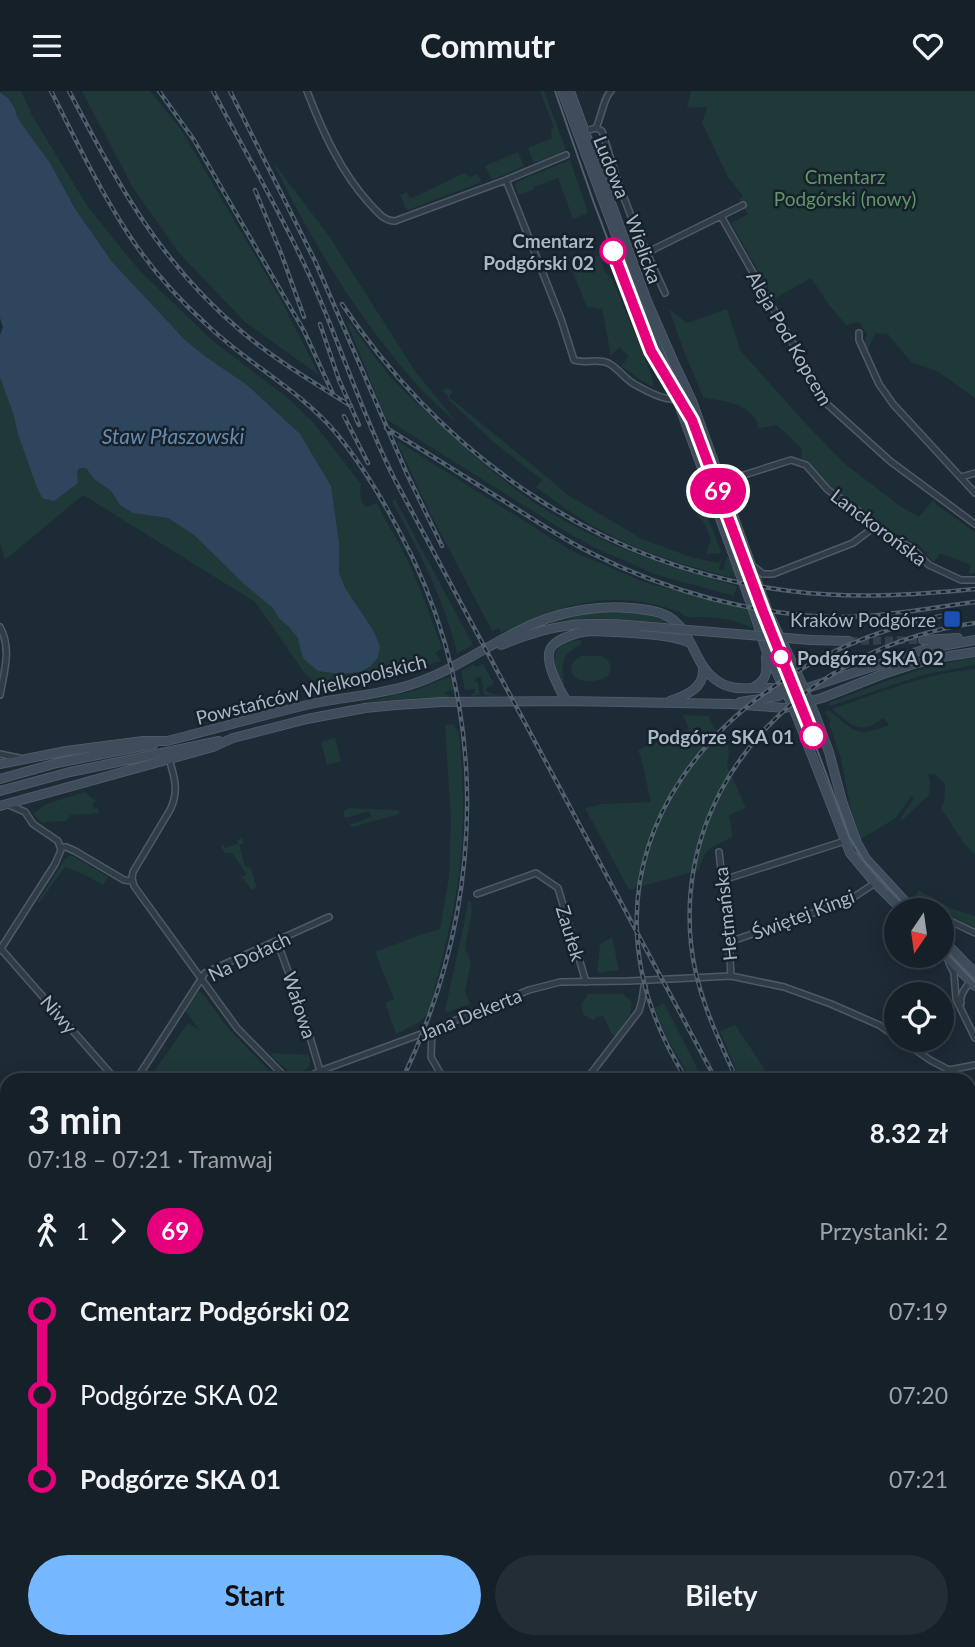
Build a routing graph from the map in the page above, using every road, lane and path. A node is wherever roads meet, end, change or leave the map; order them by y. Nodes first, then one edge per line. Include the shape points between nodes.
1 (307, 91) edge
2 (562, 91) edge
3 (570, 91) edge
4 (611, 91) edge
5 (596, 128) junction
6 (584, 131) junction
7 (566, 155) dead end
8 (506, 180) junction
9 (743, 205) dead end
10 (721, 216) junction
11 (646, 253) junction
12 (665, 293) dead end
13 (859, 333) dead end
14 (677, 399) junction
15 (697, 414) junction
16 (975, 473) edge
17 (961, 477) junction
18 (722, 482) junction
19 (975, 493) edge
20 (975, 524) edge
21 (873, 527) junction
22 (751, 563) junction
23 (975, 580) edge
24 (0, 627) edge
25 (975, 638) edge
26 (923, 640) tunnel mouth
27 (849, 641) tunnel mouth
28 (692, 645) junction
29 (766, 650) junction
30 (975, 652) edge
31 (478, 653) junction
32 (704, 667) junction
33 (748, 688) junction
34 (804, 689) junction
35 (786, 692) junction
36 (0, 695) edge
37 (567, 701) junction
38 (810, 702) junction
39 (664, 703) junction
40 (730, 704) junction
41 (793, 707) junction
42 (233, 738) junction
43 (167, 741) junction
44 (0, 754) edge
45 (29, 758) junction
46 (169, 759) junction
47 (0, 764) edge
48 (0, 779) edge
49 (0, 791) edge
50 (31, 797) junction
51 (4, 805) edge
52 (25, 811) junction
53 (845, 841) junction
54 (61, 847) junction
55 (719, 852) dead end
56 (723, 880) junction
57 (132, 881) junction
58 (875, 883) junction
59 (477, 894) dead end
60 (890, 898) edge
61 (902, 898) edge
62 (330, 917) dead end
63 (954, 923) edge
64 (975, 933) edge
65 (277, 941) junction
66 (729, 941) junction
67 (0, 950) edge
68 (954, 954) edge
69 (954, 962) edge
70 (951, 968) edge
71 (731, 976) junction
72 (201, 979) junction
73 (974, 979) edge
74 (645, 980) junction
75 (586, 982) junction
76 (962, 1010) junction
77 (884, 1028) edge
78 (432, 1030) junction
79 (975, 1038) edge
80 (918, 1052) edge
81 (975, 1065) edge
82 (320, 1071) junction
83 (110, 1073) edge
84 (141, 1073) edge
85 (281, 1073) edge
86 (316, 1073) edge
87 (439, 1073) edge
88 (591, 1073) edge

1 - 8 street via 345,171 389,221
2 - 14 main road, Wielicka
3 - 6 main road, Wielicka
4 - 5 street
5 - 6 street, Ludowa
5 - 11 street, Ludowa via 602,131
6 - 15 main road, Wielicka via 647,301
7 - 8 street
8 - 14 street via 574,360 608,363 633,383 664,398
9 - 10 street
10 - 11 street
10 - 20 street, Aleja Pod Kopcem via 827,404 890,461
11 - 12 street, Ludowa
13 - 17 street via 879,384 893,404
14 - 15 street
14 - 29 main road, Wielicka
15 - 18 main road, Wielicka
16 - 17 street
17 - 19 street
18 - 21 street, Lanckorońska via 798,461
18 - 22 main road, Wielicka
21 - 22 street via 853,543 773,574 763,574
21 - 23 street, Lanckorońska via 912,548 937,570 961,580
22 - 34 main road, Wielicka
24 - 36 street via 7,645
25 - 26 main road
25 - 34 main road, Powstańców Wielkopolskich
27 - 31 main road, bridge via 605,623 541,630
28 - 31 main road, Powstańców Wielkopolskich via 681,627 665,615 610,608 551,617
28 - 32 main road, Powstańców Wielkopolskich
28 - 37 main road via 670,636 607,631 583,631 559,639 550,649 549,662
29 - 33 main road via 766,677
29 - 35 main road, Wielicka
30 - 38 main road, Powstańców Wielkopolskich via 914,664
31 - 43 main road, Powstańców Wielkopolskich via 399,688 313,704
32 - 33 main road, Powstańców Wielkopolskich via 724,685
32 - 39 main road via 697,688
33 - 35 main road, Powstańców Wielkopolskich
34 - 35 main road, Powstańców Wielkopolskich
34 - 38 main road, Wielicka
35 - 40 main road, Powstańców Wielkopolskich
35 - 41 main road, Wielicka
37 - 39 main road, Powstańców Wielkopolskich
37 - 42 main road, Powstańców Wielkopolskich via 365,708
38 - 41 main road, Powstańców Wielkopolskich
38 - 61 main road, Wielicka via 861,852
39 - 40 main road, Powstańców Wielkopolskich
40 - 41 main road, Powstańców Wielkopolskich
41 - 53 main road, Wielicka
42 - 46 main road, Powstańców Wielkopolskich
42 - 49 main road
43 - 45 main road, Powstańców Wielkopolskich
43 - 48 main road
44 - 45 street
45 - 47 main road, Powstańców Wielkopolskich
46 - 50 main road, Powstańców Wielkopolskich
46 - 57 street via 175,800
50 - 51 main road, Powstańców Wielkopolskich
50 - 52 street
51 - 52 street
52 - 54 street via 33,824
53 - 56 street
53 - 58 main road, Wielicka
54 - 57 street
54 - 67 street via 55,864
55 - 56 street, Hetmańska
56 - 66 street, Hetmańska
57 - 72 street
58 - 60 main road, Wielicka
58 - 66 street, Świętej Kingi via 848,901
59 - 75 street, Zaułek via 536,873 558,888
62 - 65 street, Na Dołach
63 - 64 street
65 - 72 street, Na Dołach via 207,972
65 - 82 street, Wałowa
66 - 71 street, Hetmańska
67 - 83 street, Niwy
68 - 73 main road
69 - 73 main road
70 - 76 street
71 - 74 street, Jana Dekerta
71 - 77 street, Jana Dekerta via 784,987
72 - 84 street, Na Dołach
72 - 85 street via 237,1028
73 - 76 street via 960,1000
74 - 75 street, Jana Dekerta
74 - 88 street via 639,1011
75 - 78 street, Jana Dekerta via 529,990
76 - 79 street
78 - 82 street, Jana Dekerta
78 - 87 street via 431,1056
80 - 81 street, Jana Dekerta via 948,1073
82 - 86 street, Jana Dekerta

